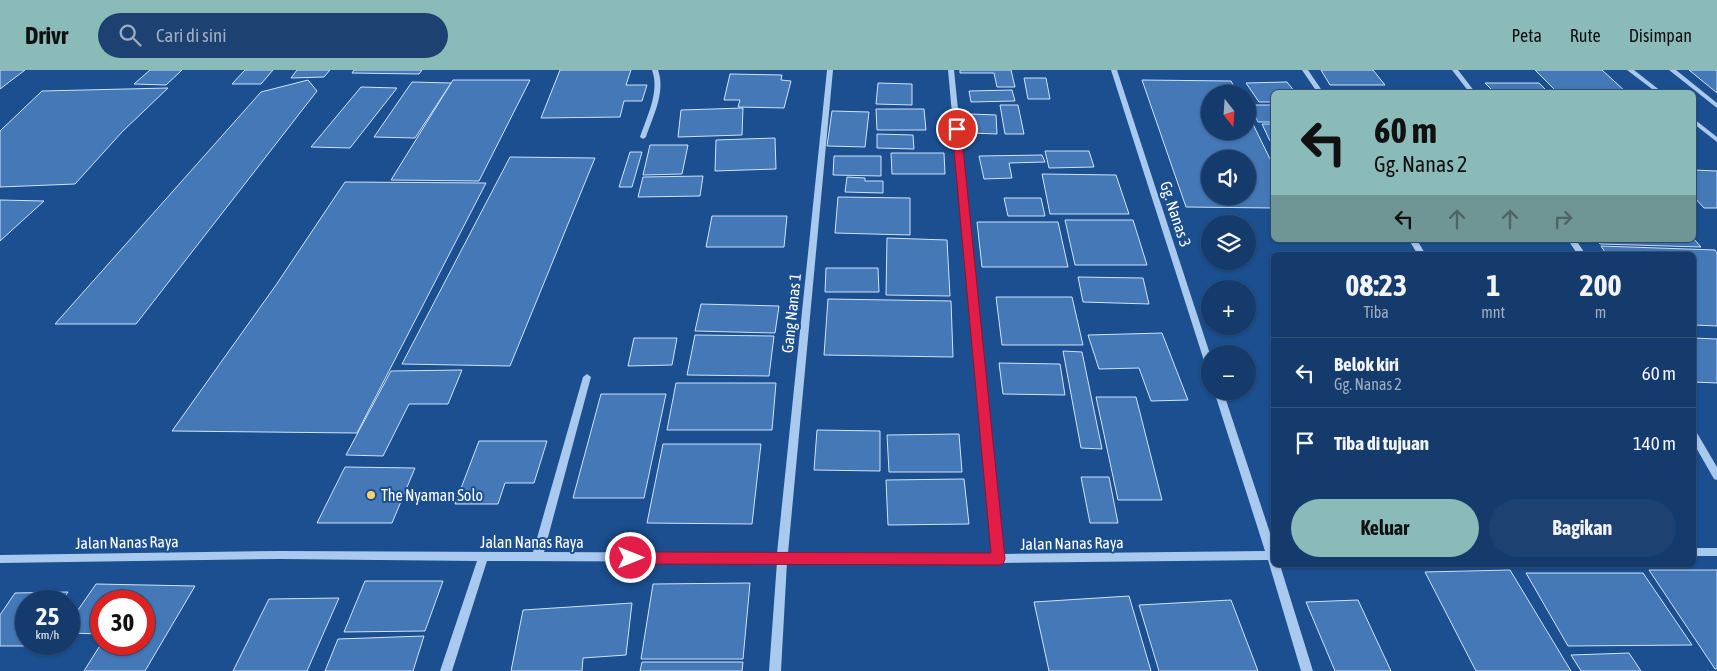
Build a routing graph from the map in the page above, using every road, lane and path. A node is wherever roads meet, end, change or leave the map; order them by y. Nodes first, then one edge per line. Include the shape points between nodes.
1 (655, 70) edge
2 (830, 70) edge
3 (951, 70) edge
4 (1114, 70) edge
5 (1306, 70) edge
6 (1455, 70) edge
7 (1630, 70) edge
8 (1672, 70) edge
9 (1319, 90) edge
10 (1470, 90) edge
11 (1656, 90) edge
12 (1717, 106) edge
13 (1696, 123) edge
14 (643, 138) dead end
15 (1717, 140) edge
16 (1203, 345) edge
17 (587, 377) dead end
18 (1221, 400) edge
19 (1696, 439) edge
20 (1717, 476) edge
21 (1696, 552) edge
22 (1717, 552) edge
23 (1271, 553) edge
24 (483, 557) junction
25 (537, 557) junction
26 (0, 559) edge
27 (782, 559) junction
28 (998, 559) junction
29 (1271, 559) edge
30 (1275, 567) edge
31 (446, 671) edge
32 (775, 671) edge
33 (1307, 671) edge

1 - 14 street via 658,91
2 - 27 street, Gang Nanas 1
3 - 28 street
4 - 16 street, Gg. Nanas 3
5 - 9 street
6 - 10 street
7 - 11 street
8 - 12 street
13 - 15 street
17 - 25 street
18 - 23 street
19 - 20 street
21 - 22 street
24 - 25 street, Jalan Nanas Raya
24 - 26 street, Jalan Nanas Raya via 280,555
24 - 31 street
25 - 27 street, Jalan Nanas Raya
27 - 28 street, Jalan Nanas Raya
27 - 32 street, Gang Nanas 1
28 - 29 street, Jalan Nanas Raya
30 - 33 street

